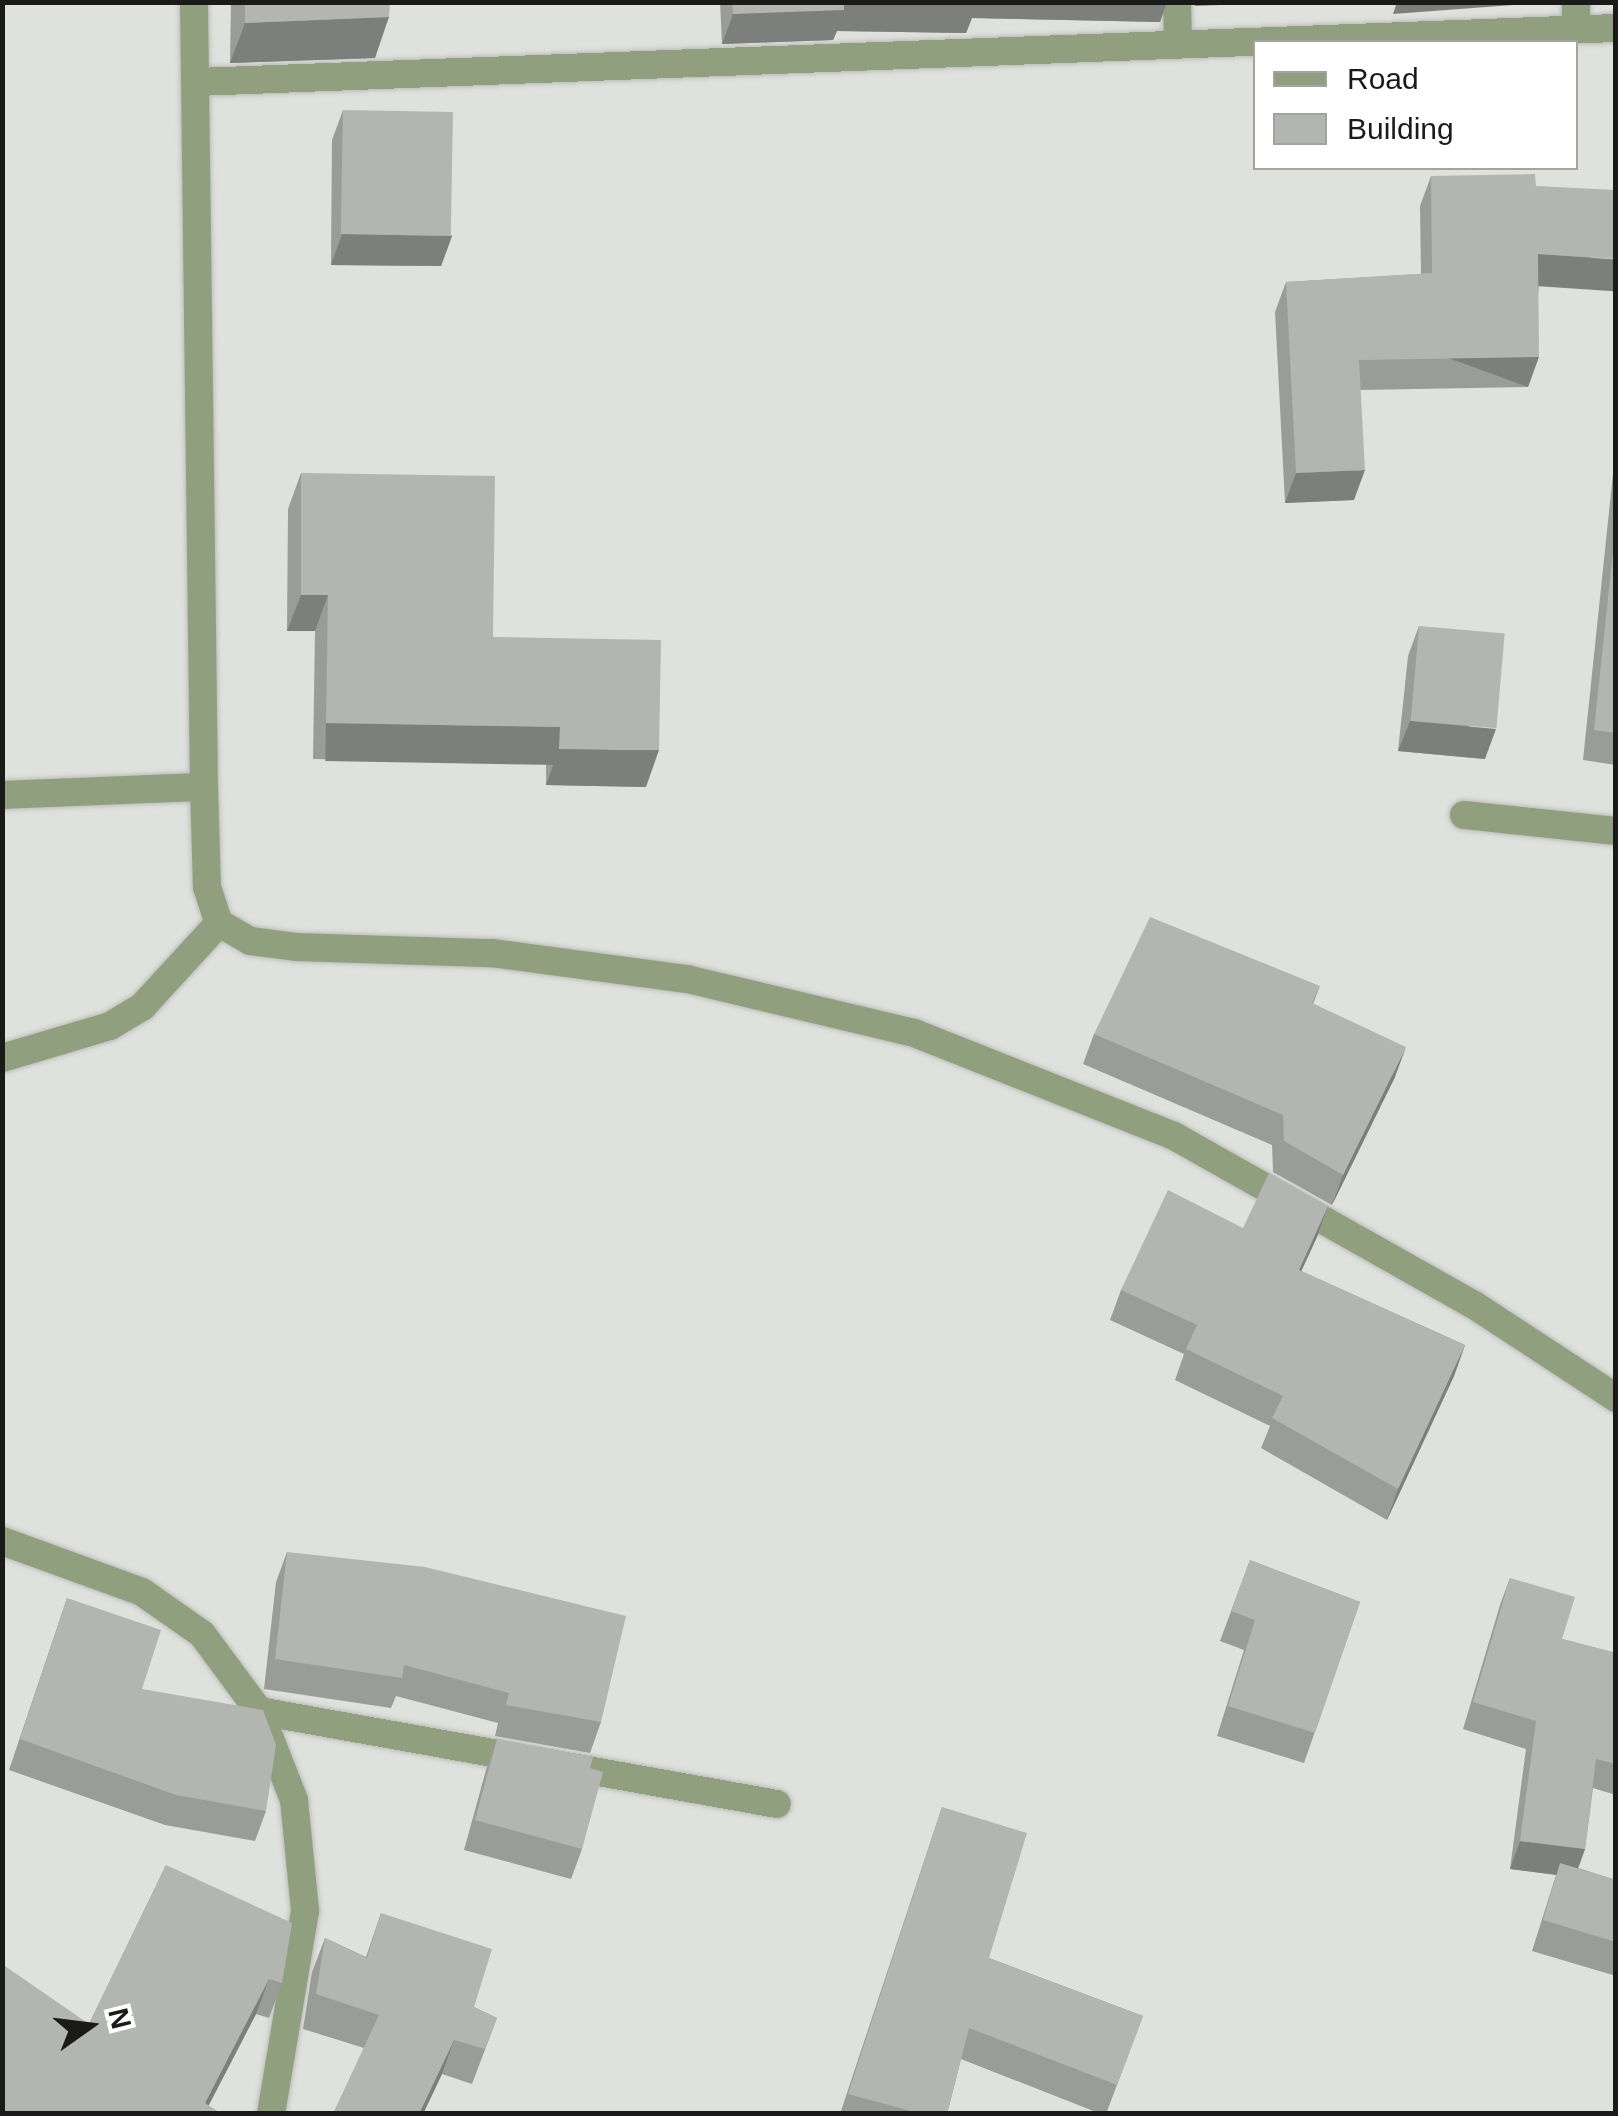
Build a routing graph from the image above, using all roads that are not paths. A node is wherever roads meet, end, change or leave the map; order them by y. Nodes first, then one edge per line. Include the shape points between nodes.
1 (194, 2) edge
2 (1177, 2) edge
3 (1576, 15) edge
4 (1616, 28) edge
5 (1178, 42) junction
6 (197, 82) junction
7 (204, 787) junction
8 (2, 795) edge
9 (1464, 815) dead end
10 (1616, 831) edge
11 (219, 923) junction
12 (2, 1058) edge
13 (1616, 1398) edge
14 (2, 1541) edge
15 (259, 1712) junction
16 (777, 1804) dead end
17 (271, 2114) edge

1 - 6 street
2 - 5 street
3 - 4 street
3 - 5 street
5 - 6 street via 729,68
6 - 7 street
7 - 8 street
7 - 11 street via 208,887
9 - 10 street
11 - 12 street via 143,1006 110,1026
11 - 13 street via 250,941 296,947 492,954 687,978 914,1033 1174,1136 1474,1305
14 - 15 street via 142,1592 202,1634
15 - 16 street
15 - 17 street via 294,1800 304,1910

